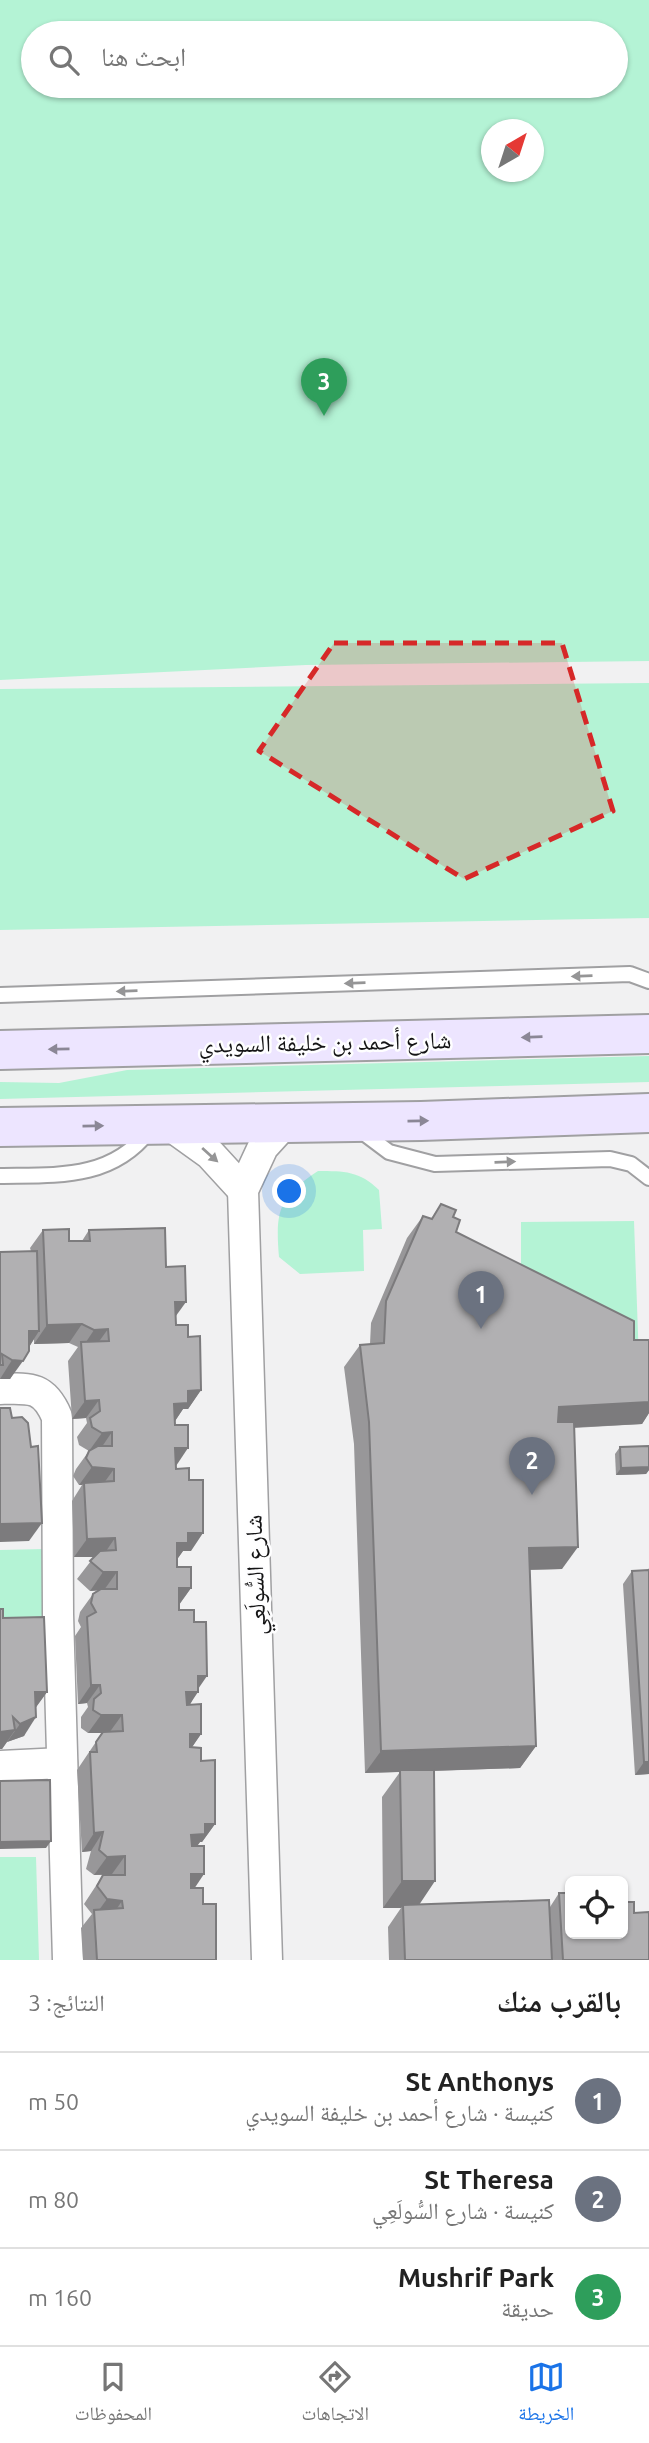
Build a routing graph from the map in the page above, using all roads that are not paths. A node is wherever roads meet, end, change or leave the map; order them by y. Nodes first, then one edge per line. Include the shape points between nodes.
1 (649, 981) edge
2 (0, 995) edge
3 (649, 1034) edge
4 (0, 1050) edge
5 (649, 1113) edge
6 (351, 1122) junction
7 (285, 1124) junction
8 (162, 1126) junction
9 (0, 1127) edge
10 (0, 1176) edge
11 (649, 1178) edge
12 (243, 1190) junction
13 (0, 1389) edge
14 (62, 1763) junction
15 (0, 1766) edge
16 (68, 1960) edge
17 (267, 1960) edge

1 -> 2 lane via 630,974
3 -> 4 street, شارع أحمد بن خليفة السويدي
6 -> 5 street
6 - 7 street
6 -> 11 lane via 382,1148 419,1162 610,1159 631,1164
7 - 8 street
7 - 12 street, شارع السُّولَعِي via 258,1154
9 -> 8 street
8 - 10 lane via 126,1154 90,1171
8 -> 12 street via 210,1154
12 - 17 street, شارع السُّولَعِي
13 - 14 street via 30,1388 50,1399 57,1417
14 - 15 street
14 - 16 street

